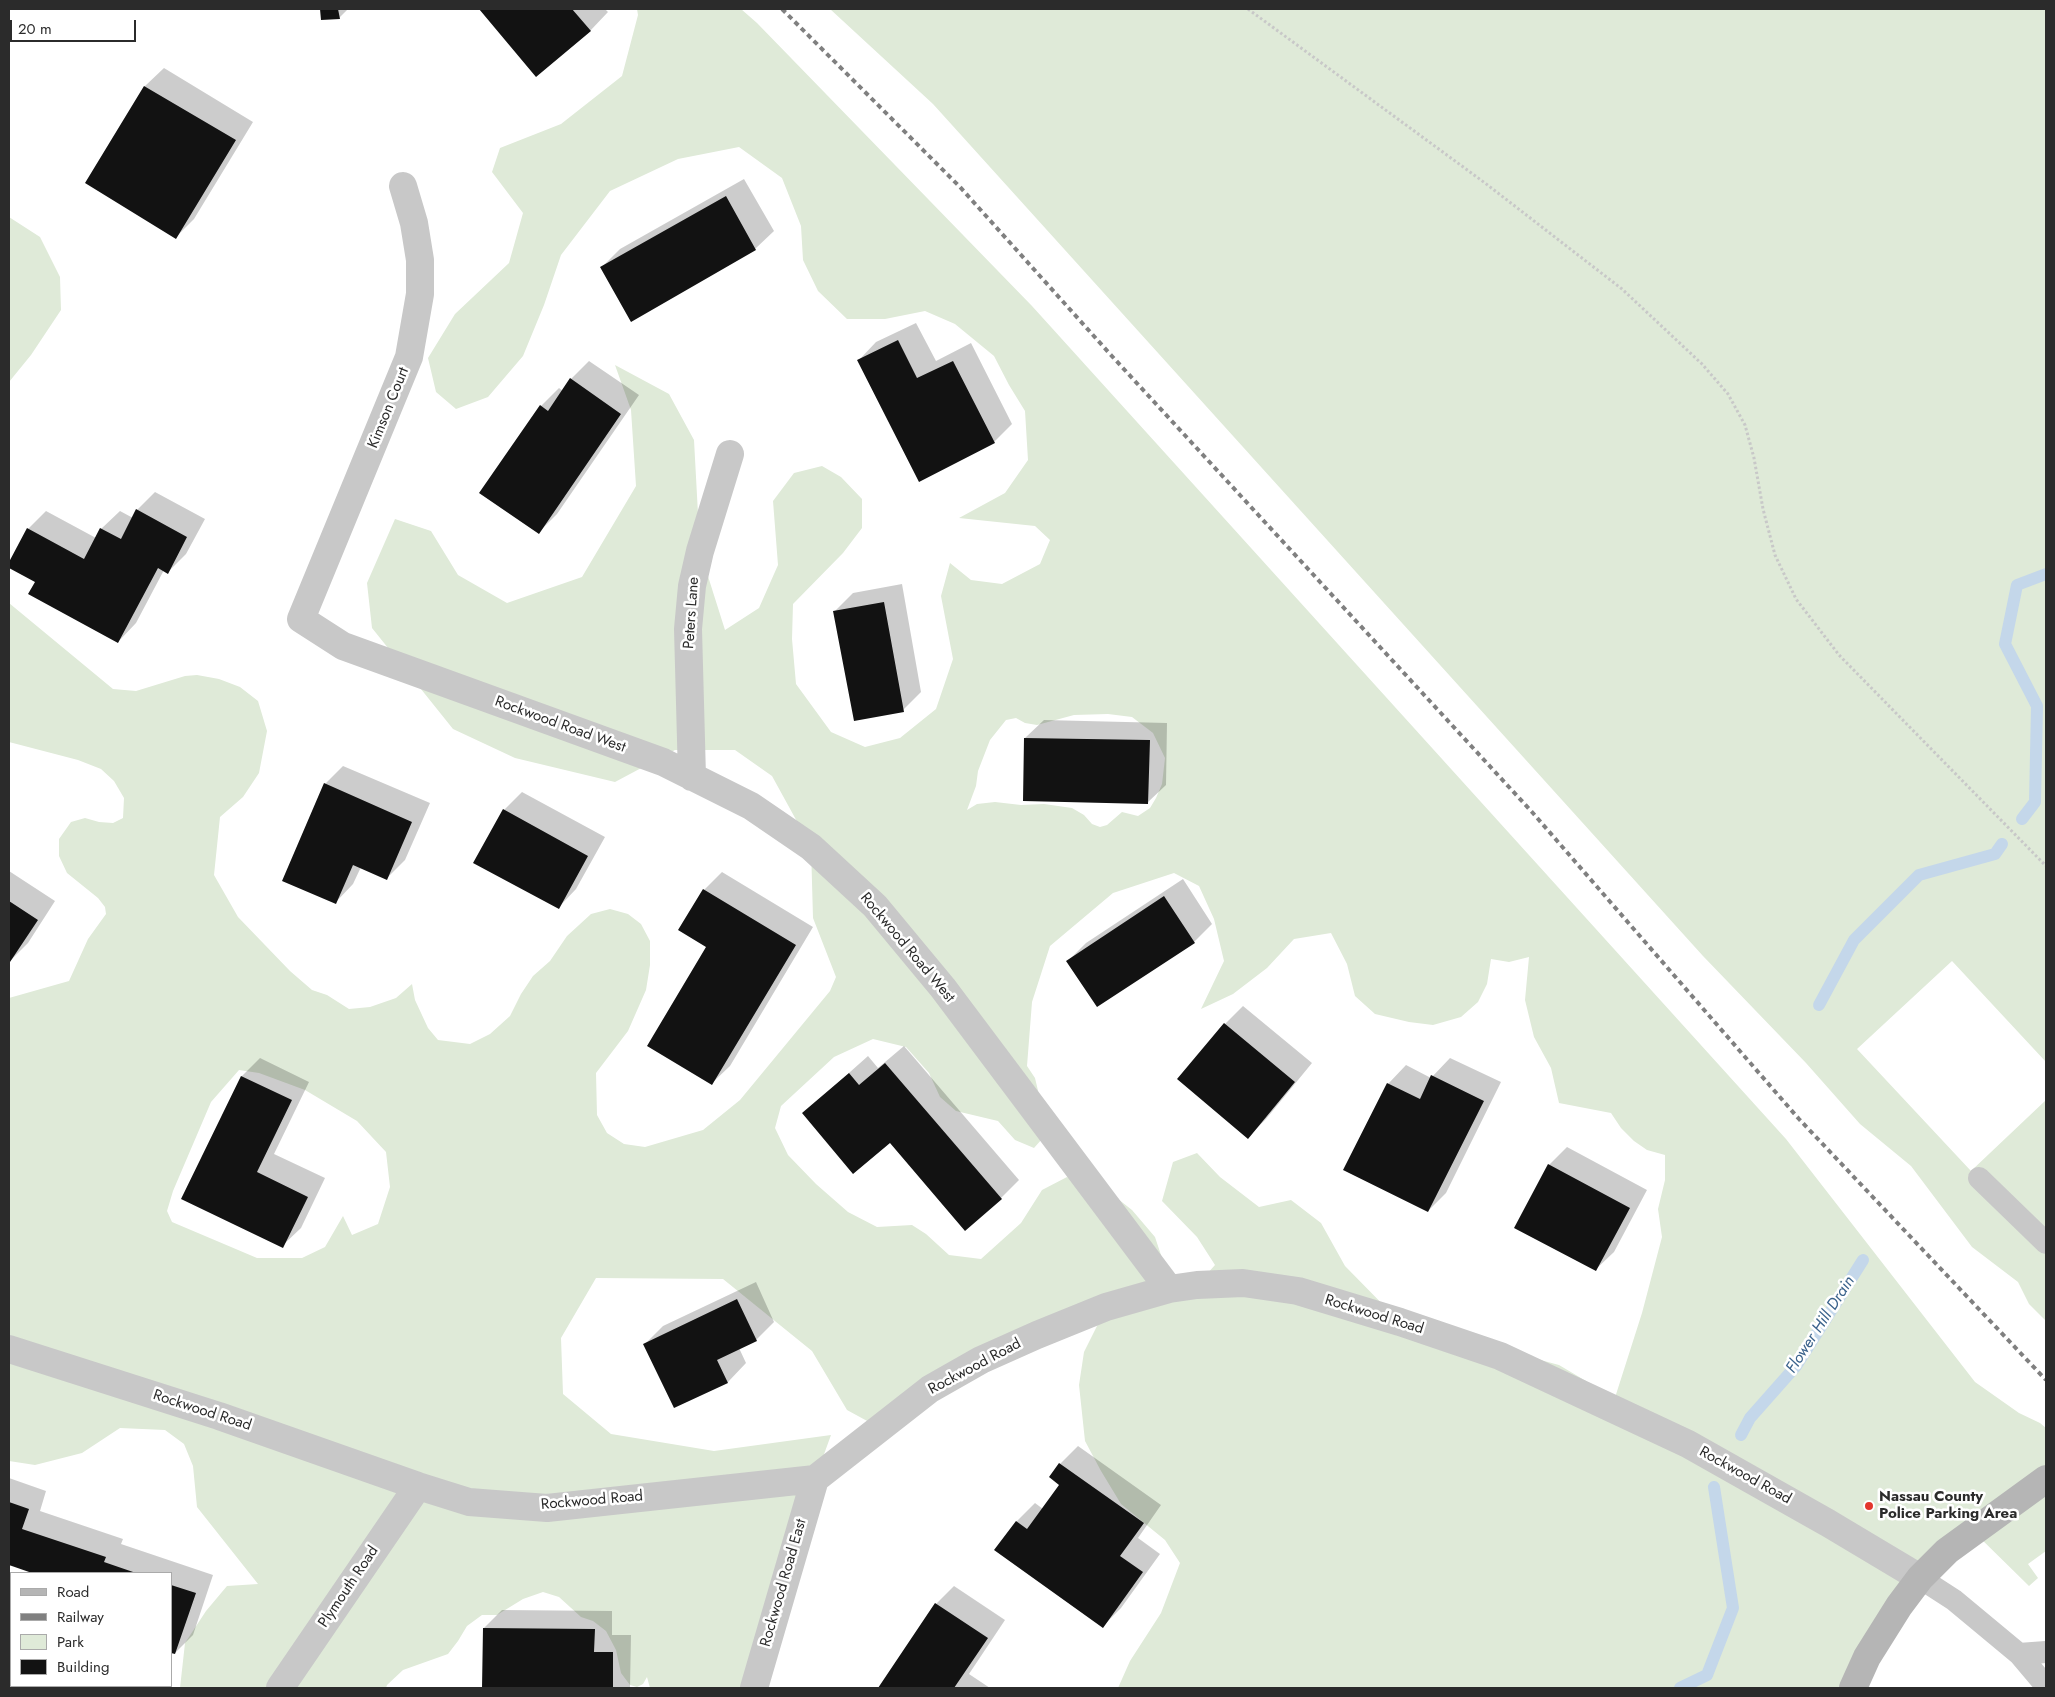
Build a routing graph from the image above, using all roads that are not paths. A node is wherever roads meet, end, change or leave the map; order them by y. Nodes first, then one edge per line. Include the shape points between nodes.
1 (403, 186) dead end
2 (730, 454) dead end
3 (301, 620) joint
4 (692, 777) junction
5 (1979, 1178) dead end
6 (2046, 1243) edge
7 (1169, 1289) junction
8 (9, 1349) edge
9 (815, 1479) junction
10 (2046, 1479) edge
11 (418, 1486) junction
12 (1920, 1578) junction
13 (2046, 1652) edge
14 (2019, 1654) junction
15 (2046, 1686) edge
16 (280, 1688) edge
17 (754, 1688) edge
18 (1853, 1688) edge

1 - 3 street, Kimson Court via 420,260 420,294 409,357
2 - 4 street, Peters Lane via 692,586 688,629
3 - 4 street, Rockwood Road West via 342,646 663,762
4 - 7 street, Rockwood Road West via 751,806 811,847 875,906 943,988
5 - 6 lane
7 - 9 street, Rockwood Road via 1106,1307 982,1360 930,1390
7 - 12 street, Rockwood Road via 1243,1283 1298,1291 1500,1356 1688,1444
8 - 11 street, Rockwood Road via 220,1416
9 - 11 street, Rockwood Road via 547,1508 469,1502
9 - 17 street, Rockwood Road East
10 - 12 main road via 1947,1551
11 - 16 street, Plymouth Road
12 - 14 lane via 1954,1600
12 - 18 main road via 1867,1657
13 - 14 lane
14 - 15 lane

